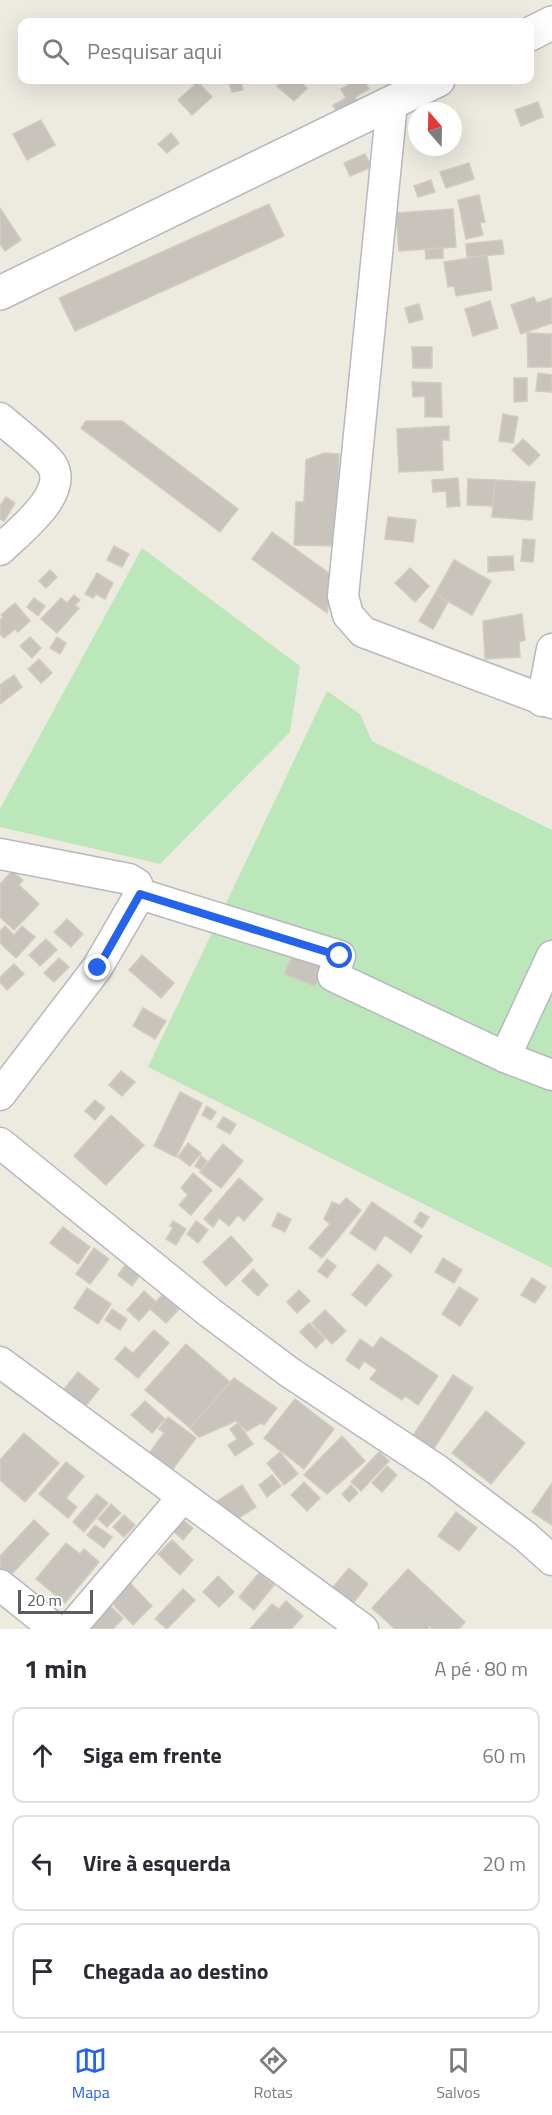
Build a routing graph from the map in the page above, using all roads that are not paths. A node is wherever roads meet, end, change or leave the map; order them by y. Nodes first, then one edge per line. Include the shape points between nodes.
1 (552, 22) edge
2 (534, 32) edge
3 (430, 84) edge
4 (392, 103) junction
5 (0, 293) edge
6 (0, 418) edge
7 (0, 550) edge
8 (552, 649) edge
9 (547, 702) edge
10 (0, 854) edge
11 (140, 894) junction
12 (552, 956) edge
13 (505, 1057) junction
14 (552, 1075) edge
15 (0, 1095) edge
16 (0, 1143) edge
17 (0, 1362) edge
18 (183, 1497) junction
19 (552, 1560) edge
20 (0, 1585) edge
21 (55, 1629) edge
22 (69, 1629) edge
23 (363, 1629) edge

1 - 2 street
3 - 4 street
4 - 5 street
4 - 9 street via 344,596 348,615 363,632
6 - 7 street via 52,464 57,481 48,501
8 - 9 street
10 - 11 street via 129,879 137,884
11 - 13 street via 340,956 333,976
11 - 15 street via 98,968
12 - 13 street
13 - 14 street
16 - 19 street via 209,1312 289,1372 436,1469
17 - 18 street
18 - 22 street
18 - 23 street
20 - 21 street

